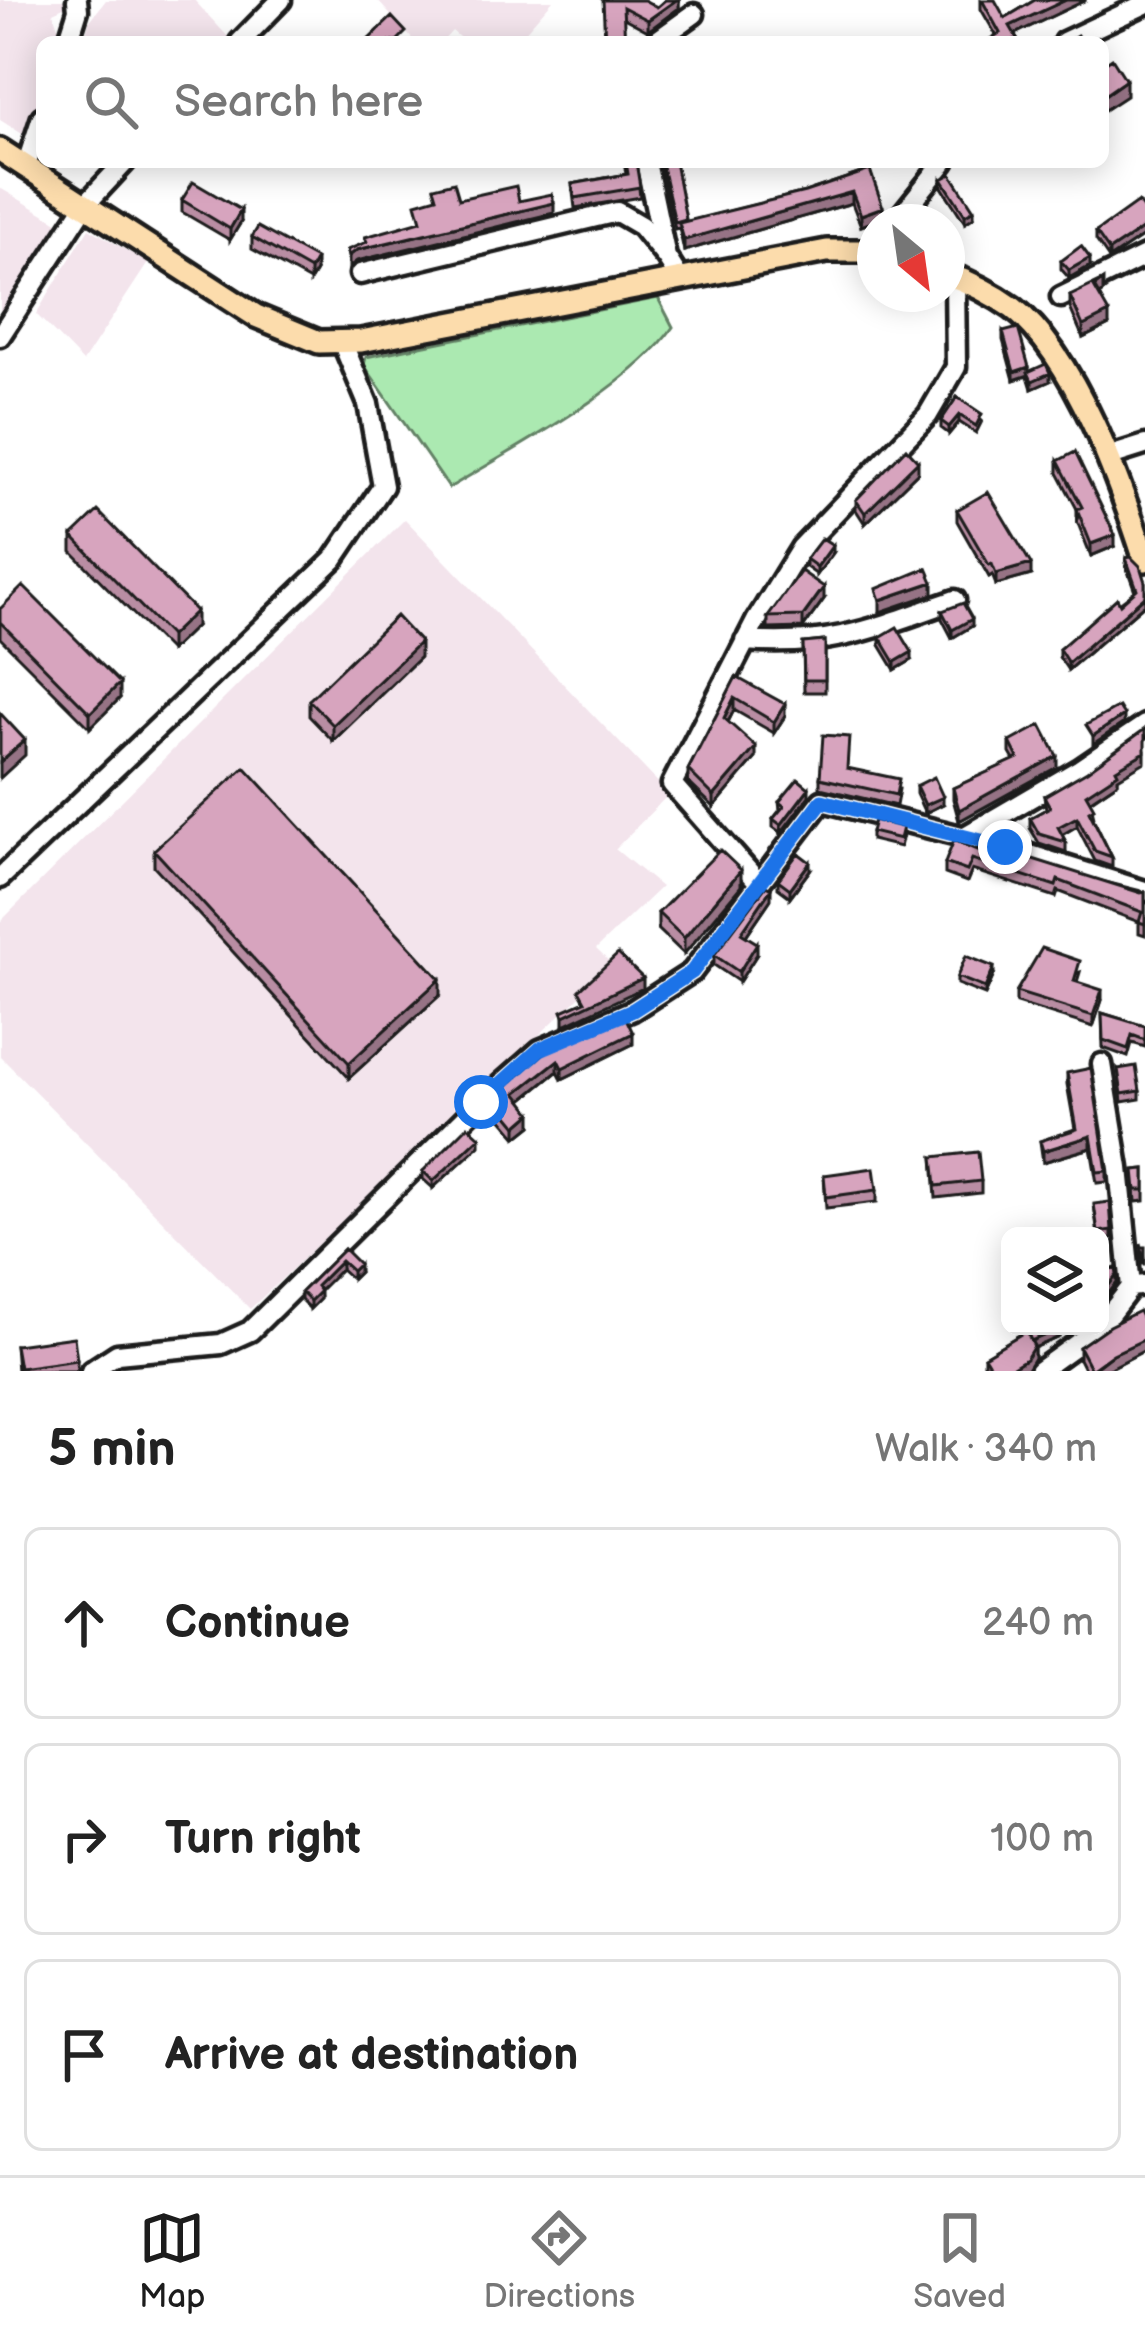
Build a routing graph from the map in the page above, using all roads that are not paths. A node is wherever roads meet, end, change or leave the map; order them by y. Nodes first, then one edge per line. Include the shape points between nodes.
1 (77, 0) edge
2 (281, 0) edge
3 (1145, 4) edge
4 (694, 14) dead end
5 (70, 36) edge
6 (246, 36) edge
7 (663, 36) edge
8 (1075, 36) edge
9 (36, 135) edge
10 (0, 150) edge
11 (26, 166) junction
12 (119, 168) edge
13 (647, 168) edge
14 (939, 168) edge
15 (910, 204) edge
16 (85, 205) junction
17 (857, 250) edge
18 (1145, 256) edge
19 (666, 257) junction
20 (360, 274) dead end
21 (680, 279) junction
22 (965, 283) edge
23 (1061, 297) dead end
24 (953, 312) edge
25 (0, 336) edge
26 (343, 344) junction
27 (1145, 445) edge
28 (1107, 457) junction
29 (1145, 560) edge
30 (956, 600) edge
31 (745, 641) junction
32 (1145, 725) edge
33 (965, 836) junction
34 (0, 878) edge
35 (758, 884) junction
36 (1145, 891) edge
37 (1102, 1064) dead end
38 (1138, 1286) edge
39 (145, 1350) junction
40 (91, 1371) edge
41 (158, 1371) edge
42 (1039, 1371) edge

1 - 5 street
2 - 6 street
3 - 8 street
4 - 7 street
9 - 11 street
10 - 11 main road
11 - 16 main road
12 - 16 street
13 - 19 street
14 - 15 street
16 - 25 street
16 - 26 main road via 256,316 304,338
17 - 21 main road
18 - 23 street
19 - 20 street via 617,212
19 - 21 street
21 - 26 main road
22 - 28 main road via 1014,310 1047,343
24 - 31 street via 956,367 928,416 801,548
26 - 34 street via 368,404 383,486 334,560
27 - 28 street
28 - 29 main road
30 - 31 street via 848,637
31 - 35 street via 672,784
32 - 33 street
33 - 35 street via 822,801
33 - 36 street
35 - 39 street via 692,972 633,1010 540,1049 250,1331 220,1344
37 - 38 street
38 - 42 street via 1099,1328
39 - 40 street via 117,1354
39 - 41 street

